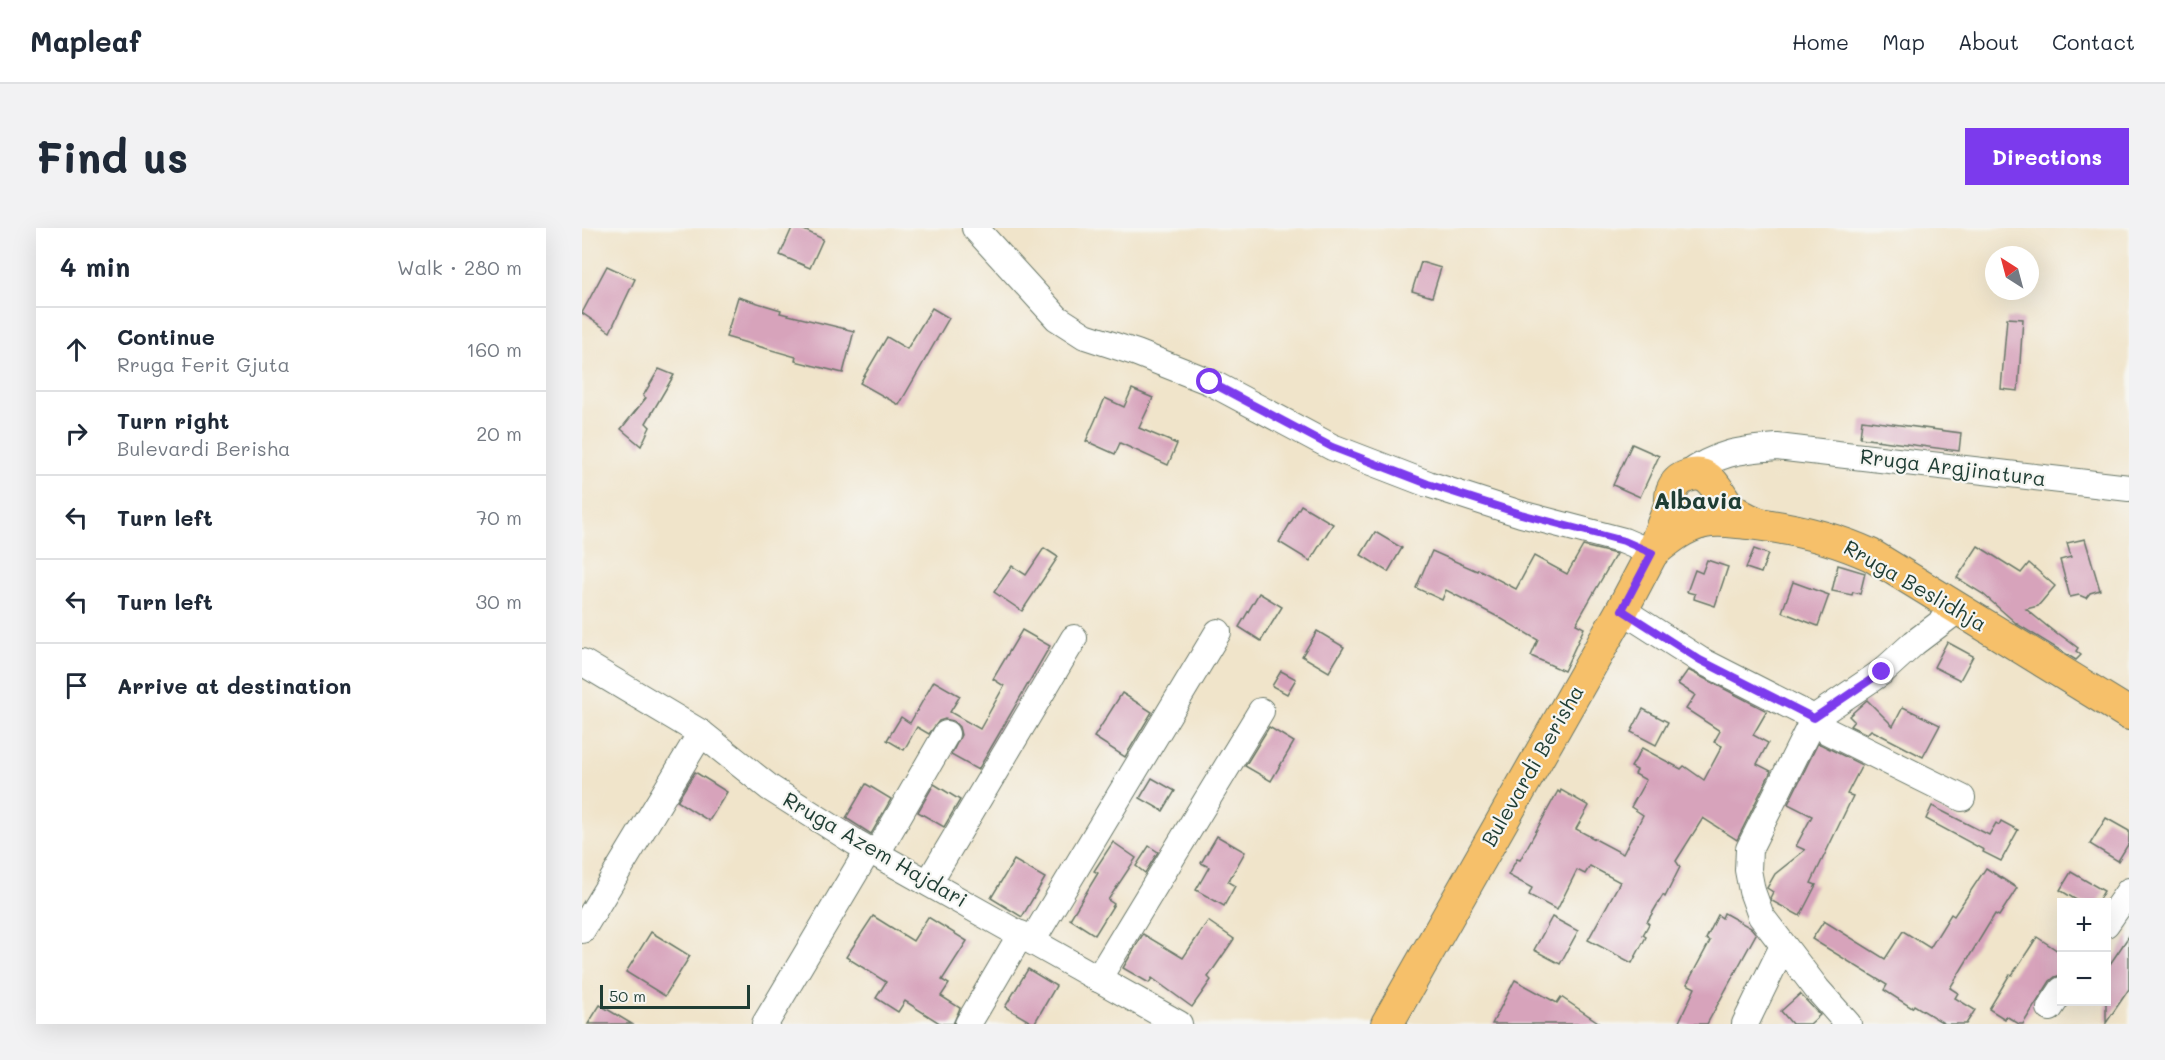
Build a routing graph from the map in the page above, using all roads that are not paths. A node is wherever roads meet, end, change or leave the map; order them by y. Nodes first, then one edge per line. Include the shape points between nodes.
1 (975, 228) edge
2 (1777, 447) junction
3 (2129, 488) edge
4 (1678, 490) junction
5 (1719, 490) junction
6 (1702, 523) junction
7 (1760, 525) junction
8 (1652, 553) junction
9 (1959, 609) junction
10 (1622, 610) junction
11 (1218, 632) dead end
12 (1074, 638) dead end
13 (582, 662) edge
14 (1261, 711) dead end
15 (2129, 714) edge
16 (1814, 718) junction
17 (701, 733) junction
18 (946, 734) dead end
19 (1962, 798) dead end
20 (873, 851) junction
21 (929, 882) junction
22 (2129, 891) edge
23 (2111, 917) edge
24 (582, 930) edge
25 (1026, 938) junction
26 (1783, 946) junction
27 (1098, 979) junction
28 (1144, 1016) edge
29 (765, 1024) edge
30 (968, 1024) edge
31 (1179, 1024) edge
32 (1387, 1024) edge
33 (1745, 1024) edge
34 (1848, 1024) edge

1 - 8 street via 1058,318 1085,336 1210,382 1332,447 1428,484 1624,541
2 - 3 street, Rruga Argjinatura
2 - 4 street, Rruga Argjinatura via 1720,455 1702,464
2 - 5 street, Rruga Argjinatura via 1731,466
4 - 5 main road via 1700,475
4 - 6 main road via 1679,517
4 - 8 main road, Bulevardi Berisha
5 - 6 main road via 1719,506
5 - 7 main road via 1730,507
6 - 7 main road, Rruga Beslidhja via 1721,520
6 - 8 main road, Rruga Beslidhja via 1681,531
7 - 9 main road, Rruga Beslidhja via 1847,544
8 - 10 main road, Bulevardi Berisha
9 - 15 main road, Rruga Beslidhja
9 - 16 street via 1882,672
10 - 16 street via 1700,660
10 - 32 main road, Bulevardi Berisha
11 - 25 street
12 - 21 street
13 - 17 street, Rruga Azem Hajdari
14 - 27 street
16 - 19 street via 1827,731
16 - 26 street via 1749,849 1748,870 1755,899 1761,916
17 - 20 street, Rruga Azem Hajdari via 770,788
17 - 24 street
18 - 20 street
20 - 21 street, Rruga Azem Hajdari
20 - 29 street
21 - 25 street, Rruga Azem Hajdari
22 - 23 street
25 - 27 street, Rruga Azem Hajdari
25 - 30 street
26 - 33 street
26 - 34 street
27 - 28 street, Rruga Azem Hajdari
28 - 31 street, Rruga Azem Hajdari

